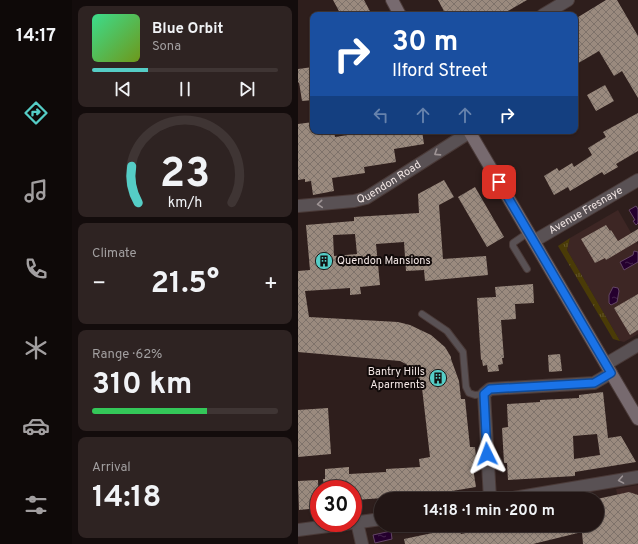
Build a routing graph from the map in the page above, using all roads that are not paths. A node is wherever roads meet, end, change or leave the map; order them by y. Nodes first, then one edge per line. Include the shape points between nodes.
1 (392, 0) edge
2 (568, 0) edge
3 (398, 12) edge
4 (548, 12) edge
5 (466, 134) edge
6 (470, 134) edge
7 (638, 180) edge
8 (298, 206) edge
9 (531, 237) junction
10 (527, 269) dead end
11 (422, 314) dead end
12 (638, 345) edge
13 (608, 368) junction
14 (484, 394) junction
15 (638, 419) edge
16 (638, 477) edge
17 (490, 492) edge
18 (549, 492) edge
19 (374, 520) edge
20 (362, 522) edge
21 (310, 528) edge
22 (298, 530) edge
23 (357, 532) edge
24 (362, 544) edge

1 - 3 main road
2 - 4 street
5 -> 8 street, Quendon Road via 366,198
6 - 9 main road
7 - 9 street, Avenue Fresnaye
9 - 10 lane via 513,243
9 - 13 main road
11 - 14 lane via 447,331 463,352 466,387 469,393
12 - 13 street
13 - 14 street via 594,383 490,389
13 - 15 main road
14 - 17 street
16 -> 18 street
19 - 20 street
21 - 22 street
23 - 24 street

